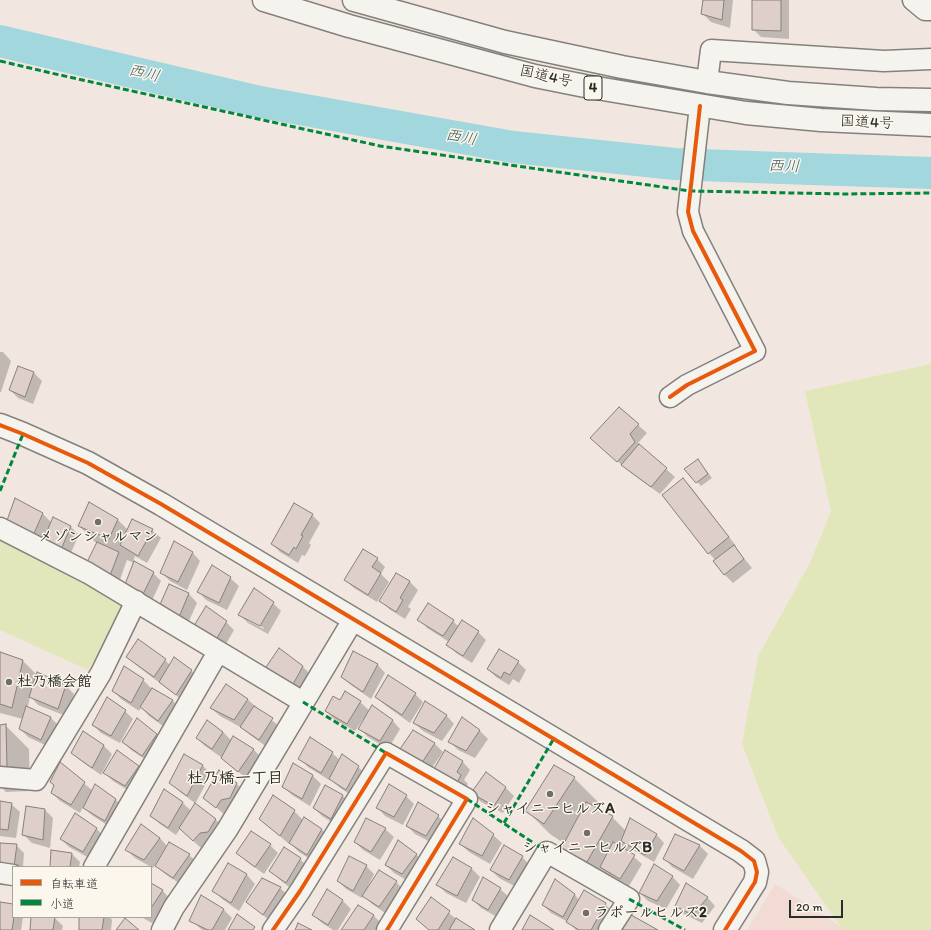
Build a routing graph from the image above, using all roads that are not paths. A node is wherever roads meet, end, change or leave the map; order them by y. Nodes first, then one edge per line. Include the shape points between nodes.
1 (264, 0) edge
2 (354, 0) edge
3 (912, 0) edge
4 (931, 10) edge
5 (931, 59) edge
6 (707, 82) junction
7 (931, 100) edge
8 (700, 106) junction
9 (931, 125) edge
10 (670, 397) dead end
11 (0, 425) edge
12 (0, 528) edge
13 (136, 601) junction
14 (353, 620) junction
15 (218, 652) junction
16 (303, 702) junction
17 (0, 777) edge
18 (95, 866) edge
19 (0, 873) edge
20 (12, 875) edge
21 (162, 930) edge
22 (273, 930) edge
23 (387, 930) edge
24 (500, 930) edge
25 (609, 930) edge
26 (725, 930) edge

1 - 8 main road, 国道4号 / 4 via 349,26 535,76
2 - 6 main road, 国道4号 / 4 via 506,42 622,68
3 - 4 street via 925,10
5 - 6 street via 884,61 711,50
6 - 7 main road, 国道4号 / 4 via 788,93
8 - 9 main road, 国道4号 / 4 via 821,120
8 - 10 street via 688,212 693,231 755,351 687,385
11 - 14 main road via 88,463
12 - 13 street
13 - 15 street
13 - 17 street via 101,673 36,780
14 - 16 street
14 - 26 main road via 754,861 757,872 755,882
15 - 16 street
15 - 18 street
16 - 21 street via 227,830 174,907
19 - 20 street
22 - 23 street via 300,892 386,753 467,799
24 - 25 street via 547,852 629,899

